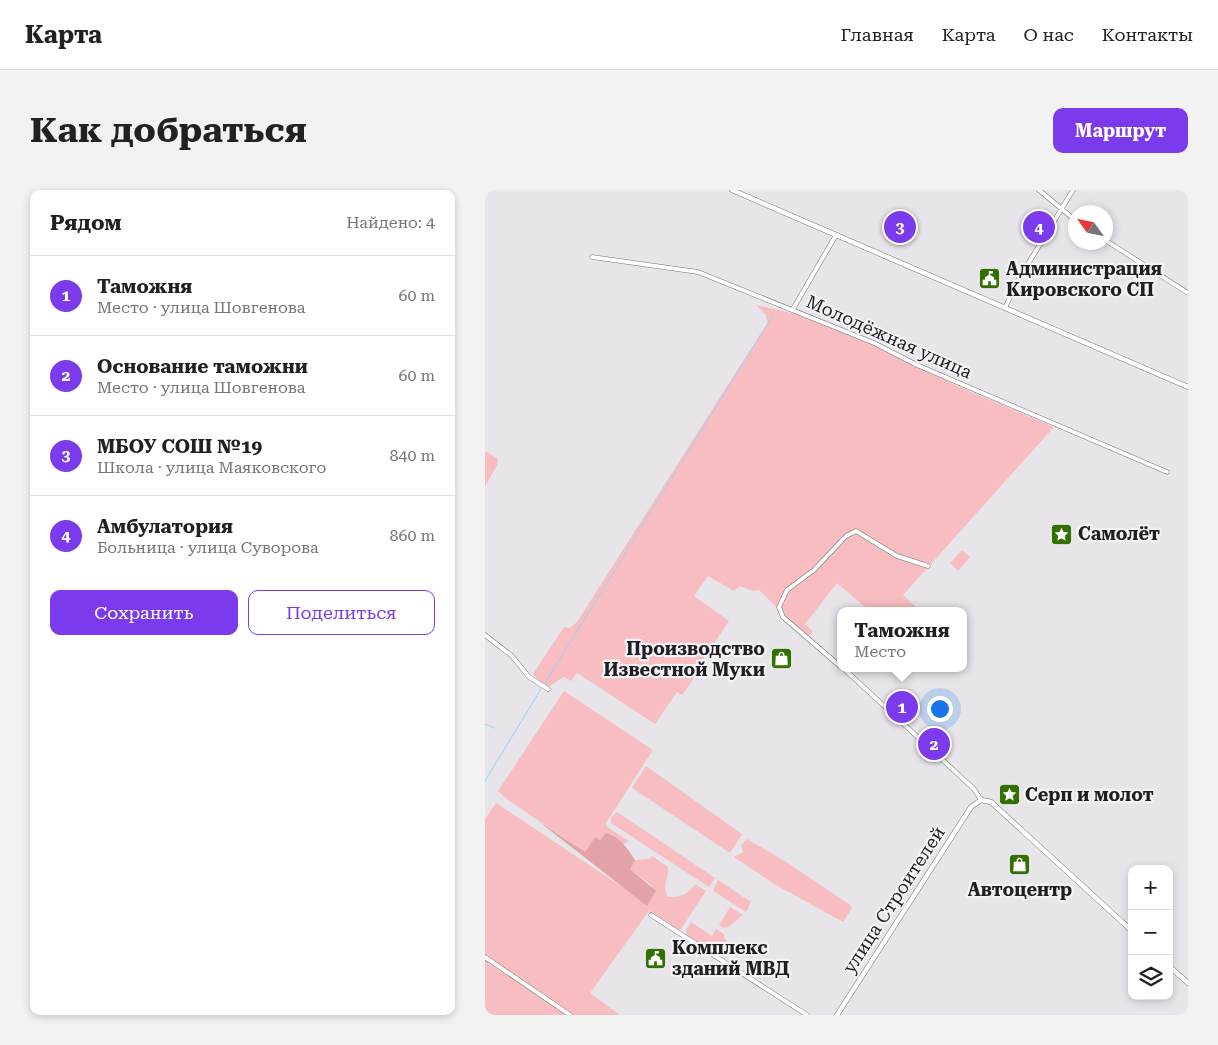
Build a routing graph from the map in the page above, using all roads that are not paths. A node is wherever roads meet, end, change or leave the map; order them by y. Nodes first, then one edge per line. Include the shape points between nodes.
1 (732, 190) edge
2 (1039, 190) edge
3 (1073, 190) edge
4 (1062, 209) junction
5 (1068, 214) edge
6 (836, 235) junction
7 (1113, 245) edge
8 (592, 257) dead end
9 (1188, 293) edge
10 (1005, 308) junction
11 (793, 309) junction
12 (1188, 387) edge
13 (1167, 472) dead end
14 (928, 566) dead end
15 (485, 635) edge
16 (837, 663) edge
17 (847, 672) edge
18 (548, 689) dead end
19 (979, 801) junction
20 (651, 915) dead end
21 (1128, 927) edge
22 (485, 957) edge
23 (1173, 970) edge
24 (1188, 983) edge
25 (570, 1015) edge
26 (807, 1015) edge
27 (837, 1015) edge

1 - 6 street
2 - 4 street
3 - 4 street
4 - 5 street
4 - 10 street via 1017,282
6 - 10 street
6 - 11 street
7 - 9 street
8 - 11 street, Молодёжная улица via 698,272
10 - 12 street
11 - 13 street, Молодёжная улица
14 - 16 street via 897,556 856,531 846,536 814,570 787,590 779,607 783,617
15 - 18 street via 512,656 529,677
17 - 19 street via 974,789
19 - 21 street via 991,802
19 - 27 street, улица Строителей via 971,807
20 - 26 street
22 - 25 street
23 - 24 street

